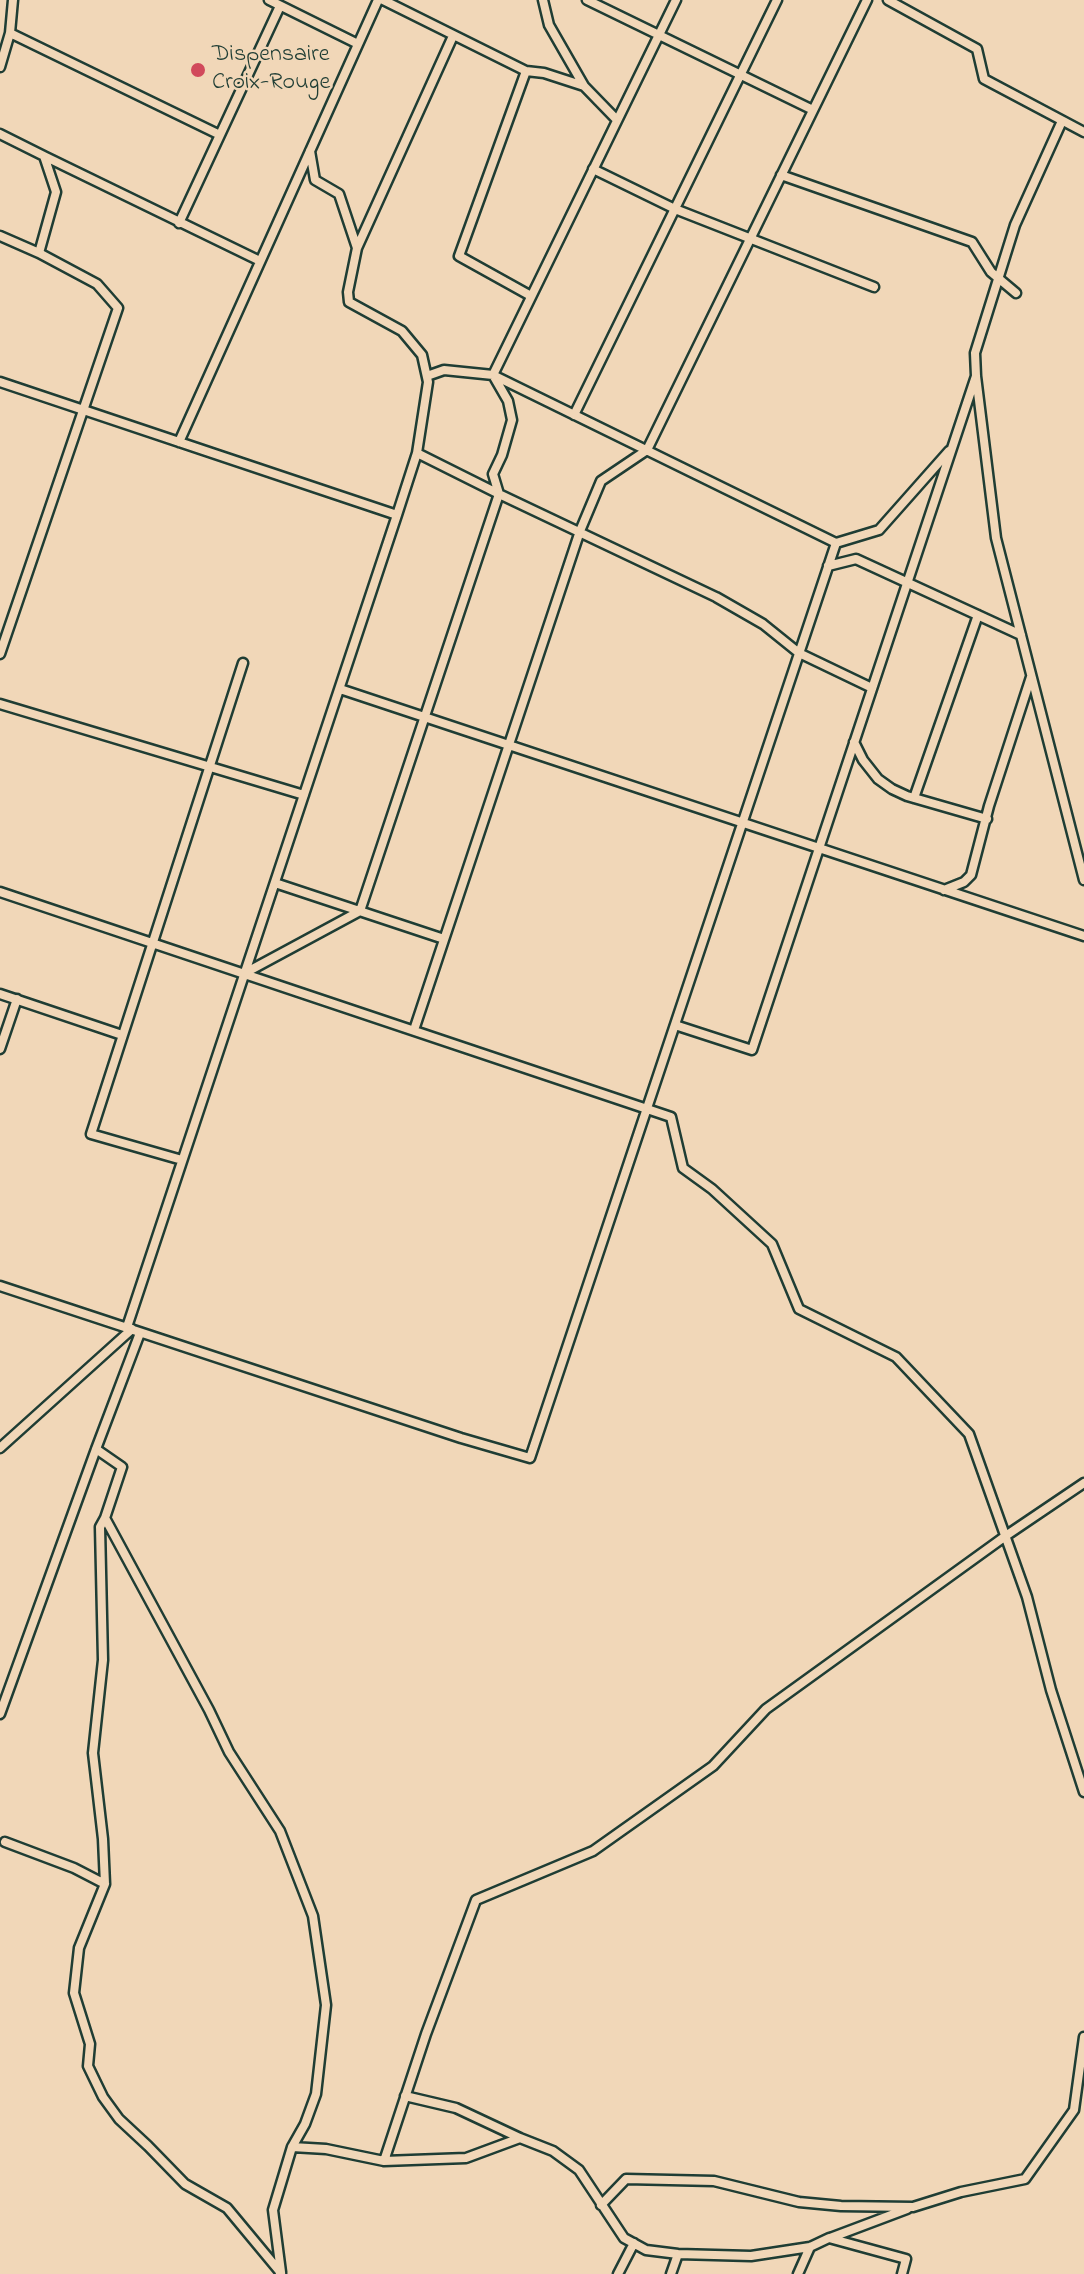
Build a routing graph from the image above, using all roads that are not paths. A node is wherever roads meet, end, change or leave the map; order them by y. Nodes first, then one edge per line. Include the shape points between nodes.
1 (13, 0) edge
2 (269, 0) edge
3 (378, 0) edge
4 (383, 0) edge
5 (543, 0) edge
6 (587, 0) edge
7 (676, 0) edge
8 (777, 0) edge
9 (867, 0) edge
10 (888, 0) edge
11 (280, 6) junction
12 (10, 33) junction
13 (659, 35) junction
14 (453, 36) junction
15 (358, 44) junction
16 (0, 68) edge
17 (526, 71) junction
18 (740, 75) junction
19 (584, 86) junction
20 (813, 111) junction
21 (617, 120) junction
22 (1062, 121) junction
23 (1084, 132) edge
24 (0, 134) edge
25 (220, 135) junction
26 (310, 151) junction
27 (44, 156) junction
28 (593, 169) junction
29 (781, 175) junction
30 (675, 209) junction
31 (179, 223) junction
32 (0, 237) edge
33 (750, 239) junction
34 (357, 248) junction
35 (39, 253) junction
36 (260, 261) junction
37 (998, 277) junction
38 (874, 287) dead end
39 (1016, 293) dead end
40 (531, 296) junction
41 (493, 375) junction
42 (427, 376) junction
43 (976, 376) junction
44 (0, 382) edge
45 (82, 409) junction
46 (574, 415) junction
47 (179, 442) junction
48 (953, 446) junction
49 (647, 450) junction
50 (417, 453) junction
51 (499, 494) junction
52 (397, 515) junction
53 (580, 531) junction
54 (836, 543) junction
55 (828, 567) junction
56 (908, 583) junction
57 (978, 615) junction
58 (1021, 635) junction
59 (799, 653) junction
60 (0, 654) edge
61 (243, 663) dead end
62 (1031, 677) junction
63 (872, 688) junction
64 (340, 689) junction
65 (0, 704) edge
66 (424, 717) junction
67 (854, 742) junction
68 (508, 746) junction
69 (210, 767) junction
70 (304, 795) junction
71 (914, 798) junction
72 (987, 819) junction
73 (742, 823) junction
74 (819, 849) junction
75 (1084, 880) edge
76 (275, 883) junction
77 (944, 890) junction
78 (0, 892) edge
79 (360, 911) junction
80 (1084, 936) edge
81 (444, 939) junction
82 (153, 943) junction
83 (245, 973) junction
84 (0, 994) edge
85 (17, 999) junction
86 (675, 1024) junction
87 (414, 1030) junction
88 (122, 1035) junction
89 (0, 1049) edge
90 (647, 1107) junction
91 (182, 1160) junction
92 (0, 1286) edge
93 (133, 1330) junction
94 (0, 1448) edge
95 (96, 1449) junction
96 (1084, 1483) edge
97 (105, 1518) junction
98 (1006, 1535) junction
99 (0, 1714) edge
100 (1082, 1780) edge
101 (1084, 1792) edge
102 (5, 1842) dead end
103 (105, 1884) junction
104 (1084, 2037) edge
105 (405, 2096) junction
106 (520, 2138) junction
107 (292, 2147) junction
108 (384, 2162) junction
109 (601, 2205) junction
110 (913, 2207) junction
111 (829, 2238) junction
112 (634, 2243) junction
113 (810, 2247) junction
114 (678, 2254) junction
115 (281, 2274) edge
116 (618, 2274) edge
117 (671, 2274) edge
118 (798, 2274) edge
119 (902, 2274) edge

1 - 12 street
2 - 11 street
3 - 15 street
4 - 14 street
5 - 19 street via 549,25
6 - 13 street
7 - 13 street
8 - 18 street
9 - 20 street
10 - 22 street via 977,49 984,80
11 - 15 street
11 - 25 street
12 - 16 street
12 - 25 street
13 - 18 street
13 - 21 street
14 - 17 street
14 - 34 street
15 - 26 street
17 - 19 street
17 - 40 street via 459,256
18 - 20 street
18 - 30 street
19 - 21 street
20 - 29 street
21 - 28 street
22 - 23 street
22 - 37 street via 1015,225
24 - 27 street
25 - 31 street
26 - 34 street via 315,180 339,194
26 - 36 street
27 - 31 street
27 - 35 street via 56,192
28 - 30 street
28 - 40 street
29 - 33 street
29 - 37 street via 972,242
30 - 33 street
30 - 46 street
31 - 36 street
32 - 35 street
33 - 38 street
33 - 49 street
34 - 42 street via 349,302 402,331 422,355
35 - 45 street via 97,284 118,308
36 - 47 street
37 - 39 street
37 - 43 street via 975,353
40 - 41 street
41 - 42 street via 444,370
41 - 46 street
41 - 51 street via 508,401 512,420 493,474
42 - 50 street
43 - 48 street
43 - 58 street via 996,538
44 - 45 street
45 - 47 street
45 - 60 street
46 - 49 street
47 - 52 street
48 - 54 street via 879,530
48 - 56 street
49 - 53 street via 601,482
49 - 54 street
50 - 51 street
50 - 52 street
51 - 53 street
51 - 66 street
52 - 64 street
53 - 59 street via 716,597 763,624
53 - 68 street
54 - 55 street
55 - 56 street via 856,559
55 - 59 street
56 - 57 street
56 - 63 street
57 - 58 street
57 - 71 street
58 - 62 street
59 - 63 street
59 - 73 street
61 - 69 street
62 - 72 street
62 - 75 street
63 - 67 street
64 - 66 street
64 - 70 street
65 - 69 street
66 - 68 street
66 - 79 street
67 - 71 street via 878,779
67 - 74 street
68 - 73 street
68 - 81 street
69 - 70 street
69 - 82 street
70 - 76 street
71 - 72 street
72 - 77 street via 971,875
73 - 74 street
73 - 86 street
74 - 77 street
74 - 86 street via 752,1050
76 - 79 street
76 - 83 street
77 - 80 street
78 - 82 street
79 - 81 street
79 - 83 street
81 - 87 street
82 - 83 street
82 - 88 street
83 - 87 street
83 - 91 street
84 - 85 street
85 - 88 street
85 - 89 street
86 - 90 street
87 - 90 street
88 - 91 street via 91,1134
90 - 93 street via 530,1458
90 - 98 street via 671,1117 683,1168 772,1244 799,1309 896,1358 969,1434
91 - 93 street
92 - 93 street
93 - 94 street
93 - 95 street
95 - 97 street via 122,1467
95 - 99 street
96 - 98 street
97 - 103 street via 100,1527 103,1660 93,1753
97 - 107 street via 229,1752 280,1831 313,1916 326,2005 316,2094
98 - 100 street
98 - 105 street via 766,1709 713,1766 593,1851 476,1900
100 - 101 street
102 - 103 street
103 - 115 street via 79,1948 76,1971 74,1993 90,2044 88,2066 119,2120 185,2184 228,2208
104 - 110 street via 1074,2110 1025,2180 961,2192
105 - 106 street via 456,2108
105 - 108 street
106 - 108 street via 466,2158
106 - 109 street via 553,2151 579,2170
107 - 108 street via 326,2149
107 - 115 street via 273,2210
109 - 110 street via 626,2179 714,2181 799,2202
109 - 112 street via 624,2238
110 - 111 street
111 - 113 street
111 - 119 street via 906,2259
112 - 114 street via 646,2250
112 - 116 street
113 - 114 street via 751,2256
113 - 118 street
114 - 117 street

